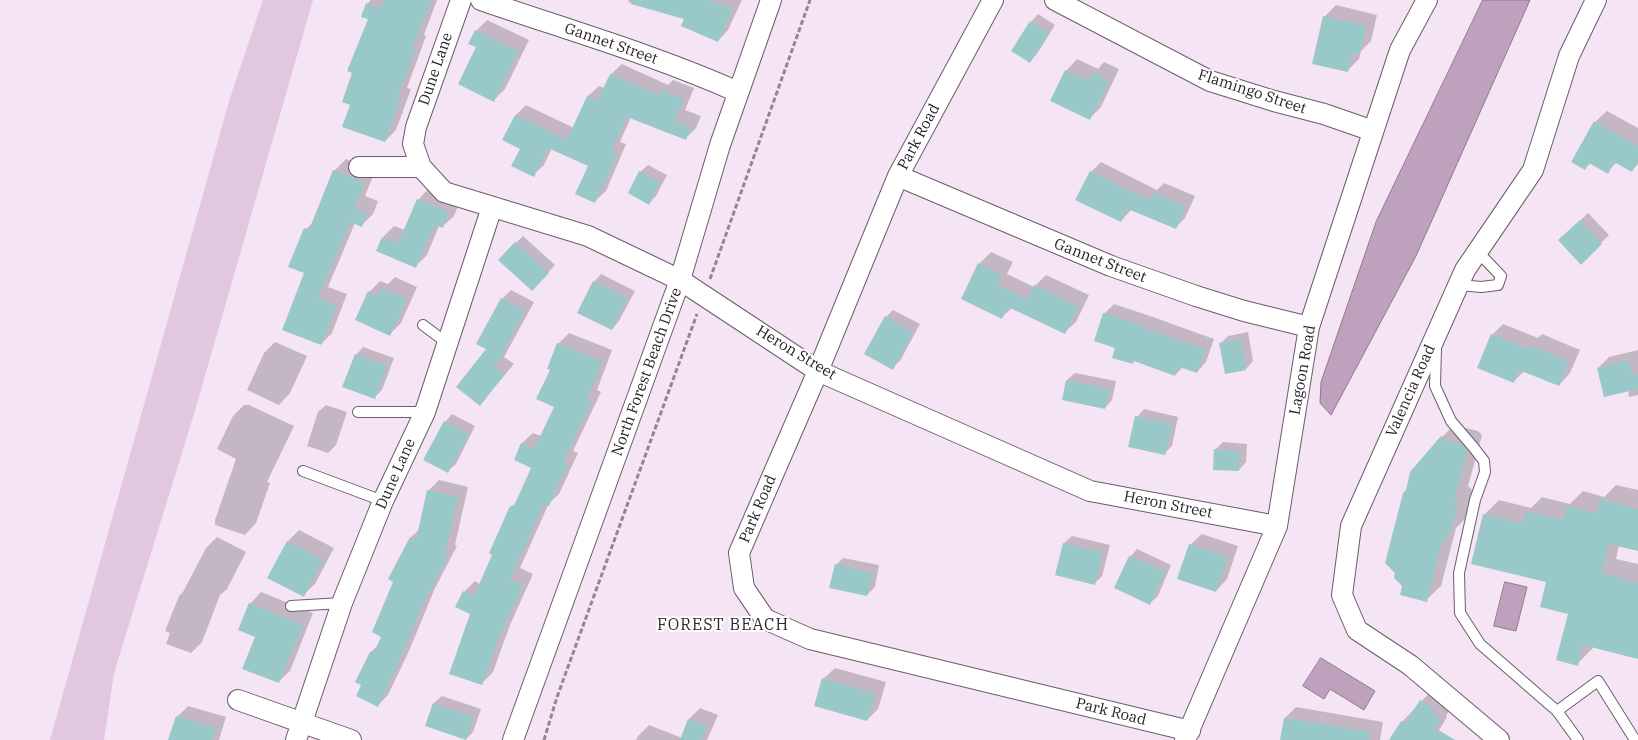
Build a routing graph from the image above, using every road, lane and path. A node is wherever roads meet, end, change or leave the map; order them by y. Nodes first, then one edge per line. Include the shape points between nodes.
1 (461, 0) edge
2 (482, 0) edge
3 (771, 0) edge
4 (810, 0) edge
5 (993, 0) edge
6 (1055, 0) edge
7 (1427, 0) edge
8 (1596, 0) edge
9 (738, 92) junction
10 (1373, 131) junction
11 (421, 166) junction
12 (359, 167) dead end
13 (898, 176) junction
14 (492, 207) junction
15 (1478, 252) junction
16 (680, 280) junction
17 (1459, 285) junction
18 (704, 296) junction
19 (423, 325) dead end
20 (1309, 327) junction
21 (1437, 333) junction
22 (447, 343) junction
23 (818, 371) junction
24 (358, 412) dead end
25 (424, 412) junction
26 (304, 471) dead end
27 (383, 501) junction
28 (1278, 526) junction
29 (342, 603) junction
30 (290, 606) dead end
31 (238, 700) dead end
32 (1557, 711) junction
33 (299, 731) edge
34 (1188, 736) edge
35 (351, 740) edge
36 (513, 740) edge
37 (544, 740) edge
38 (1499, 740) edge
39 (1578, 740) edge
40 (1635, 740) edge

1 - 11 street, Dune Lane via 416,127 413,144
2 - 9 street, Gannet Street via 703,76
3 - 9 street, North Forest Beach Drive
4 - 18 path
5 - 13 street, Park Road
6 - 10 street, Flamingo Street via 1210,81
7 - 10 street, Lagoon Road via 1400,50
8 - 15 street, Valencia Road via 1569,56 1533,170
9 - 16 street, North Forest Beach Drive
10 - 20 street, Lagoon Road
11 - 12 street
11 - 14 street, Heron Street via 444,192
13 - 20 street, Gannet Street via 1111,266 1244,311
13 - 23 street, Park Road
14 - 16 street, Heron Street via 588,236
14 - 22 street, Dune Lane
15 - 17 street, Valencia Road
15 - 17 lane via 1501,276 1498,286
16 - 18 street, Heron Street
16 - 36 street, North Forest Beach Drive
17 - 21 street, Valencia Road
18 - 23 street, Heron Street
18 - 37 path
19 - 22 lane
20 - 28 street, Lagoon Road
21 - 32 lane via 1435,386 1451,421 1484,461 1485,472 1475,500 1459,573 1460,613 1480,644
21 - 38 street, Valencia Road via 1351,526 1342,595 1357,630 1410,665
22 - 25 street, Dune Lane
23 - 28 street, Heron Street via 1090,491
23 - 34 street, Park Road via 739,553 744,588 765,619 810,639
24 - 25 lane
25 - 27 street, Dune Lane
26 - 27 lane
27 - 29 street, Dune Lane
28 - 34 street, Lagoon Road
29 - 30 lane
29 - 33 street, Dune Lane
31 - 33 street
32 - 39 lane
32 - 40 lane via 1598,681
33 - 35 street

